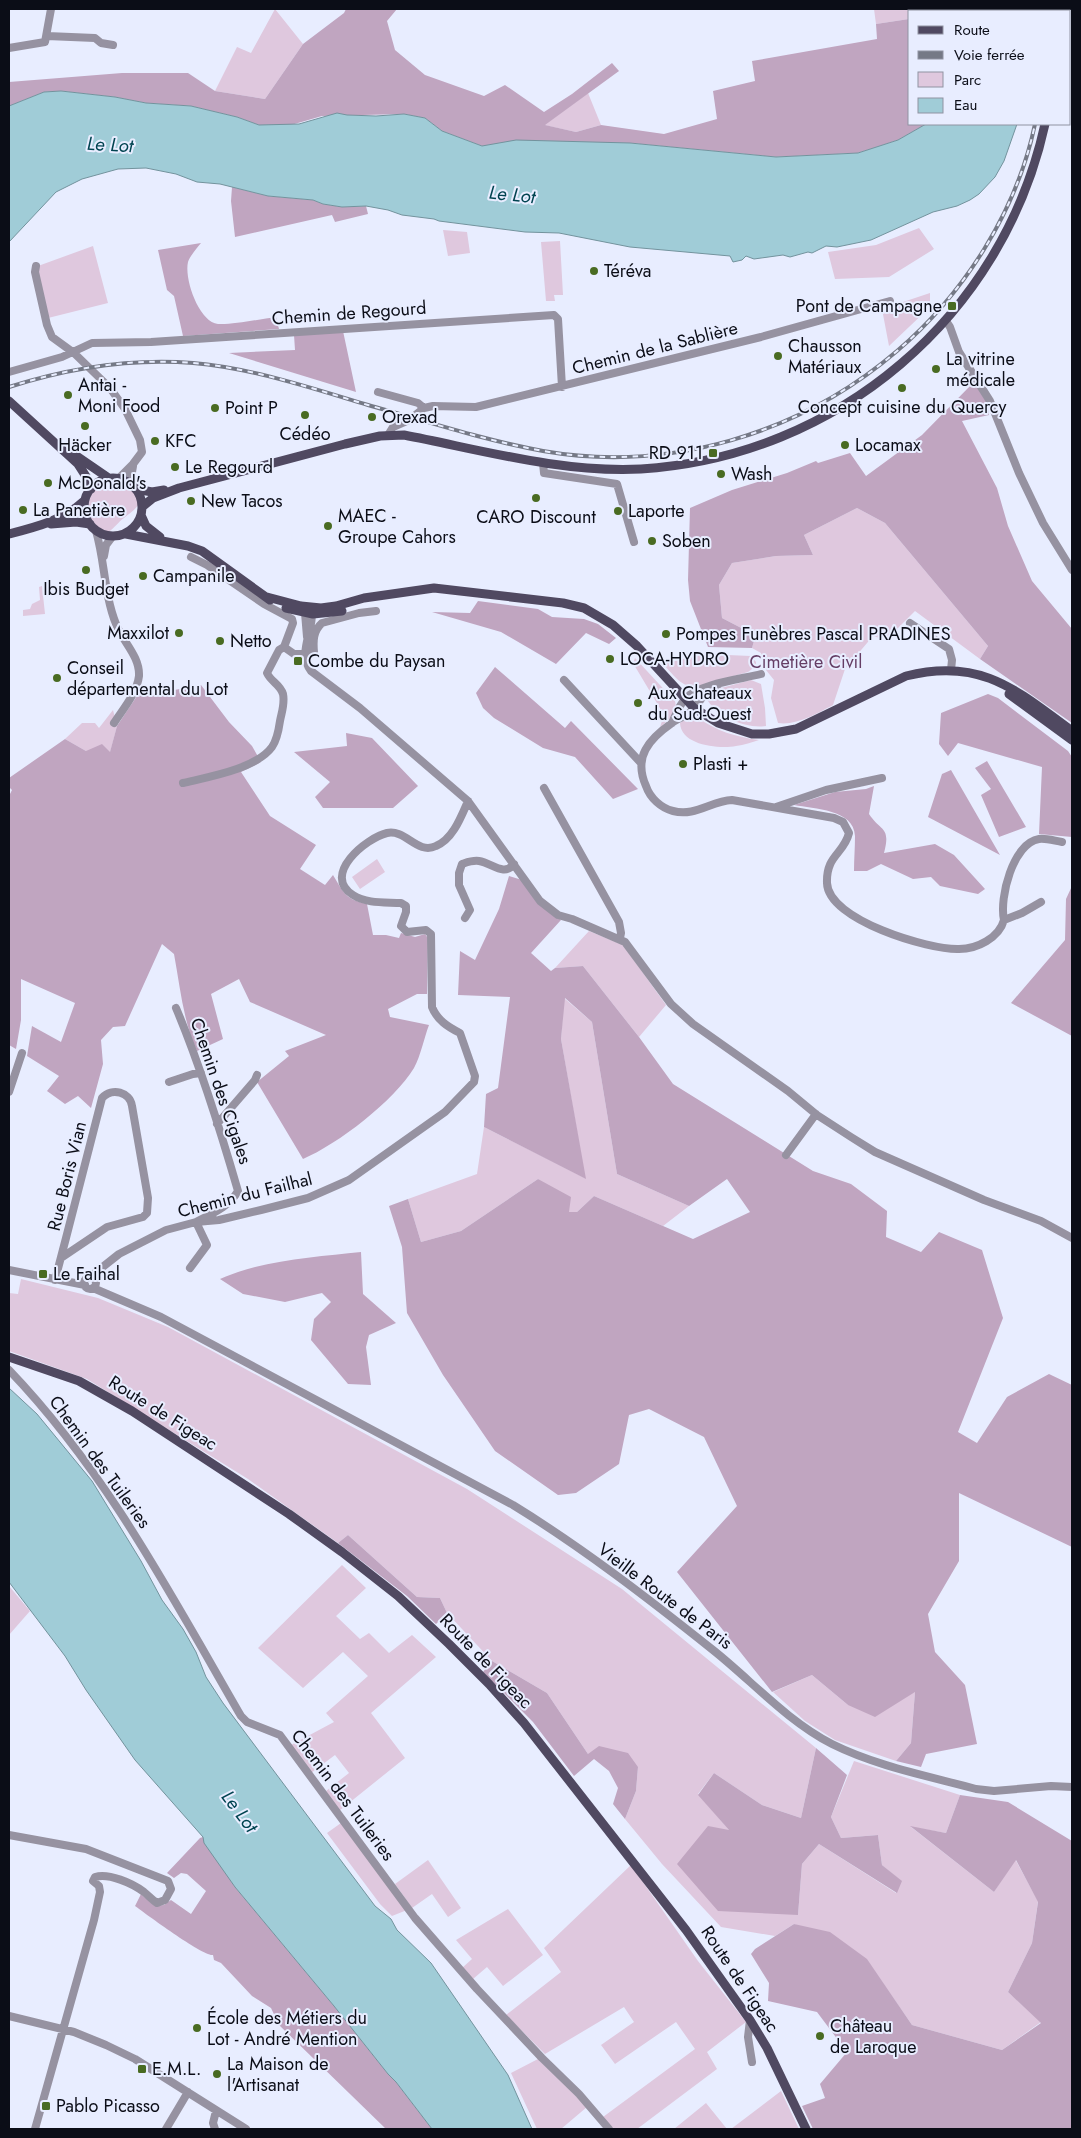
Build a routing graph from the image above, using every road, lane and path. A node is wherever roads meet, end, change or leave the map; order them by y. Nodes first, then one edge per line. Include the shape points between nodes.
1 (51, 9) edge
2 (47, 36) junction
3 (113, 45) dead end
4 (9, 48) edge
5 (1045, 125) edge
6 (36, 266) dead end
7 (890, 301) dead end
8 (946, 321) junction
9 (74, 353) junction
10 (9, 372) edge
11 (562, 387) junction
12 (378, 392) dead end
13 (9, 401) edge
14 (424, 408) junction
15 (409, 420) junction
16 (46, 435) junction
17 (388, 435) junction
18 (404, 435) junction
19 (543, 463) junction
20 (133, 464) junction
21 (114, 479) junction
22 (133, 487) junction
23 (179, 488) junction
24 (91, 489) junction
25 (84, 501) junction
26 (142, 511) junction
27 (43, 524) junction
28 (93, 528) junction
29 (9, 534) edge
30 (126, 534) junction
31 (112, 536) junction
32 (167, 541) junction
33 (634, 542) dead end
34 (191, 557) dead end
35 (103, 563) junction
36 (1072, 570) edge
37 (376, 611) dead end
38 (310, 612) junction
39 (910, 623) dead end
40 (284, 647) junction
41 (308, 653) junction
42 (951, 670) junction
43 (761, 674) dead end
44 (564, 680) dead end
45 (718, 684) junction
46 (685, 699) junction
47 (694, 708) junction
48 (114, 723) dead end
49 (672, 723) junction
50 (1072, 731) edge
51 (1072, 740) edge
52 (641, 763) junction
53 (882, 778) dead end
54 (183, 782) dead end
55 (544, 788) dead end
56 (468, 801) junction
57 (775, 808) junction
58 (1062, 842) dead end
59 (514, 864) junction
60 (1041, 902) dead end
61 (465, 918) dead end
62 (1004, 920) junction
63 (620, 938) junction
64 (176, 1008) dead end
65 (22, 1054) dead end
66 (201, 1073) junction
67 (257, 1075) dead end
68 (169, 1082) dead end
69 (9, 1092) edge
70 (816, 1114) junction
71 (217, 1124) junction
72 (786, 1155) dead end
73 (196, 1222) junction
74 (1072, 1238) edge
75 (61, 1258) junction
76 (190, 1268) dead end
77 (9, 1270) edge
78 (55, 1280) junction
79 (91, 1282) junction
80 (9, 1357) edge
81 (9, 1370) edge
82 (1072, 1787) edge
83 (9, 1835) edge
84 (9, 2016) edge
85 (750, 2020) junction
86 (64, 2031) junction
87 (752, 2062) dead end
88 (188, 2092) junction
89 (216, 2111) junction
90 (35, 2129) edge
91 (166, 2129) edge
92 (215, 2129) edge
93 (246, 2129) edge
94 (609, 2129) edge
95 (806, 2129) edge

1 - 2 street
2 - 3 street via 96,38 101,43
2 - 4 street via 46,42
5 - 8 main road via 1031,174 990,261
6 - 9 street via 52,338
7 - 11 street, Chemin de la Sablière
8 - 19 main road via 913,354 864,393 808,426 758,446 703,462 642,469 581,468
8 - 36 street via 960,352 990,401 1043,523
9 - 10 street
9 - 11 street, Chemin de Regourd via 84,345 98,342 151,342 554,315 558,319
9 - 20 street via 110,388 125,408 142,447
11 - 14 street, Chemin de la Sablière via 476,407
12 - 14 street, Chemin de la Sablière via 418,403
13 - 16 main road
14 - 15 street
15 - 17 street via 393,428
15 - 18 street
16 - 21 main road
16 - 24 main road via 83,470
17 - 18 main road
17 - 23 main road
18 - 19 main road
19 - 33 street via 544,473 616,484
20 - 21 street
20 - 22 street
21 - 22 main road
21 - 24 main road via 96,484
22 - 23 main road via 152,492
22 - 26 main road via 140,498
23 - 26 main road via 153,498
24 - 25 main road
25 - 27 main road via 64,516
25 - 28 main road via 84,510
26 - 30 main road via 138,523
26 - 32 main road via 150,531
27 - 28 main road via 76,522
27 - 29 main road
28 - 31 main road
28 - 35 street
30 - 31 main road
30 - 32 main road
31 - 35 street via 106,545
32 - 38 main road via 202,551 281,606
34 - 40 street via 292,619
35 - 48 street via 110,607 139,672 134,691
37 - 41 street via 322,623 317,627
38 - 41 street
38 - 46 main road via 339,612 385,596 434,588 563,602 584,608 613,625 637,646
39 - 42 street via 949,649
40 - 41 street via 294,654
40 - 54 street via 279,650 267,673 278,684 284,703 272,746 258,758 227,773
41 - 56 street via 307,664 311,671 360,708
42 - 47 main road via 924,671 906,676 814,722 782,732 752,734 738,731
42 - 50 main road via 972,671 997,680
42 - 51 main road via 976,677 1006,692
43 - 45 street
44 - 52 street
45 - 46 street via 704,687
45 - 47 street via 708,689
46 - 47 main road
46 - 49 street
47 - 49 street
49 - 52 street via 645,747
52 - 57 street via 641,776 648,792 659,804 672,811 699,811 721,800
53 - 57 street via 826,790
55 - 63 street via 619,922
56 - 59 street
56 - 73 street, Chemin du Failhal via 447,840 424,848 398,833 385,834 354,852 344,867 343,877 347,890 353,895 367,901 406,906 401,926 407,932 426,930 431,934 432,1007 435,1016 460,1033 475,1076 474,1082 445,1112 349,1180 308,1198 219,1220
57 - 62 street via 834,818 847,827 847,842 831,859 826,883 835,901 859,920 908,939 958,949 986,940 998,932
58 - 62 street via 1038,839 1025,845 1005,889 1001,910
59 - 61 street via 504,871 480,861 462,864 458,879 470,910
59 - 63 street via 548,908
60 - 62 street
63 - 70 street via 671,1004 693,1024
64 - 66 street, Chemin des Cigales
65 - 69 street
66 - 68 street
66 - 71 street, Chemin des Cigales
67 - 71 street
70 - 72 street
70 - 74 street via 876,1152
71 - 73 street, Chemin des Cigales via 230,1157 238,1191 233,1199
73 - 76 street via 207,1245
73 - 79 street, Chemin du Failhal via 166,1230 119,1254 100,1269
75 - 75 street, Rue Boris Vian via 102,1098 106,1094 120,1092 131,1098 148,1198 147,1213 107,1227
75 - 78 street, Rue Boris Vian
77 - 78 street
78 - 79 street
79 - 82 street, Vieille Route de Paris via 114,1297 161,1317 253,1365 546,1525 707,1645 798,1723 832,1744 858,1756 976,1789 994,1792
80 - 85 main road, Route de Figeac via 80,1381 132,1411 289,1514 398,1596 489,1684 524,1723 686,1930
81 - 94 street, Chemin des Tuileries via 49,1414 116,1504 242,1716 247,1722 280,1735 415,1918
83 - 86 street via 86,1849 156,1875 170,1884 169,1895 157,1903 138,1888 103,1875 95,1877 93,1881 100,1892
84 - 86 street
85 - 87 street via 748,2037
85 - 95 main road, Route de Figeac
86 - 88 street via 114,2048
86 - 90 street via 59,2038
88 - 89 street
88 - 91 street
89 - 92 street
89 - 93 street

